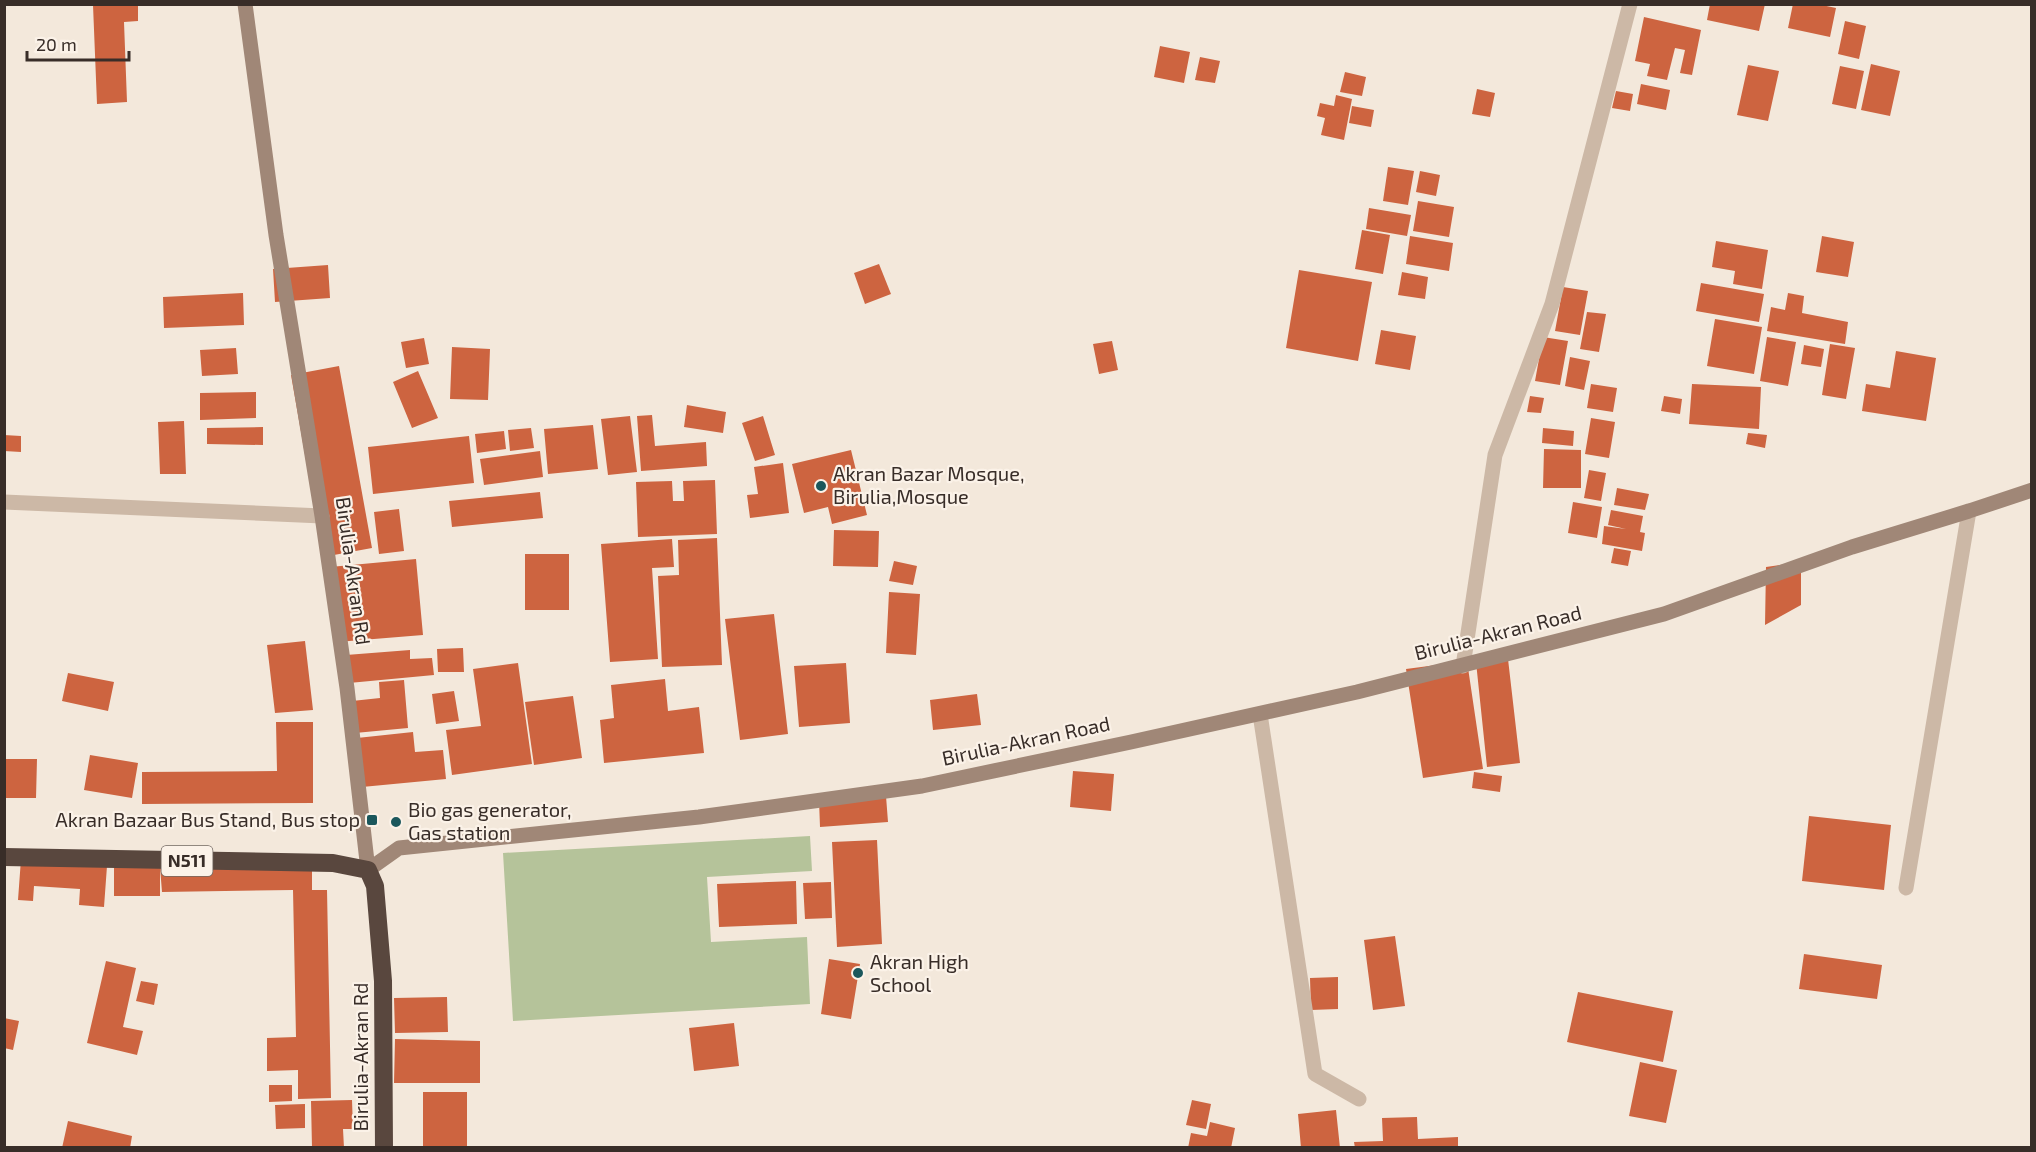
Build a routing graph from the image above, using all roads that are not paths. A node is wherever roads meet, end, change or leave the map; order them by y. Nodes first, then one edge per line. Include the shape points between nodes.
1 (245, 4) edge
2 (1630, 4) edge
3 (2031, 490) edge
4 (4, 502) edge
5 (1969, 511) junction
6 (322, 516) junction
7 (1462, 666) junction
8 (1260, 714) junction
9 (4, 858) edge
10 (368, 870) junction
11 (1906, 888) dead end
12 (1359, 1099) dead end
13 (384, 1148) edge

1 - 6 street, Birulia-Akran Rd via 276,235
2 - 7 street via 1552,304 1495,455
3 - 5 street, Birulia-Akran Road
4 - 6 street
5 - 7 street, Birulia-Akran Road via 1852,546 1664,614
5 - 11 street
6 - 10 street, Birulia-Akran Rd
7 - 8 street, Birulia-Akran Road
8 - 10 street, Birulia-Akran Road via 922,786 699,817 399,848
8 - 12 street via 1315,1074
9 - 10 highway, N511 via 333,863
10 - 13 highway, Birulia-Akran Rd via 375,886 384,981

